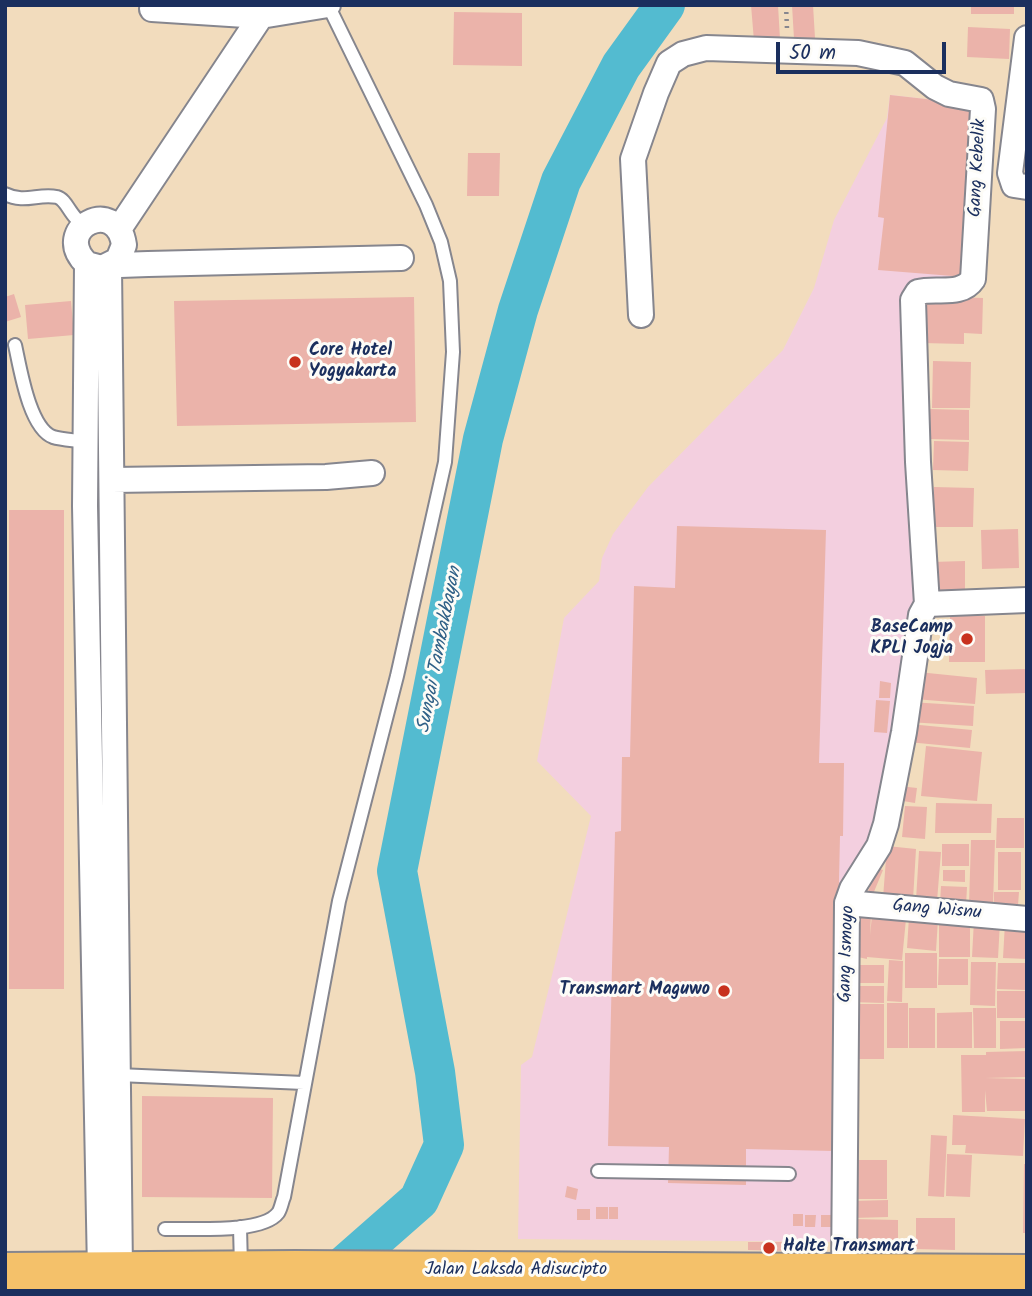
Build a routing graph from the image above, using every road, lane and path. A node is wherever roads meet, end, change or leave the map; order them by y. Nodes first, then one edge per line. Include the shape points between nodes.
1 (328, 5) edge
2 (152, 9) dead end
3 (254, 16) junction
4 (1027, 38) edge
5 (1024, 85) edge
6 (1027, 187) edge
7 (5, 194) edge
8 (81, 225) junction
9 (116, 226) junction
10 (401, 258) dead end
11 (110, 263) junction
12 (641, 315) dead end
13 (15, 345) dead end
14 (111, 351) junction
15 (85, 352) junction
16 (86, 442) junction
17 (372, 473) dead end
18 (112, 480) junction
19 (112, 505) junction
20 (85, 506) junction
21 (1027, 600) edge
22 (926, 604) junction
23 (101, 644) junction
24 (848, 903) junction
25 (1027, 919) edge
26 (107, 1006) junction
27 (118, 1075) junction
28 (304, 1083) junction
29 (598, 1171) dead end
30 (789, 1174) dead end
31 (240, 1227) junction
32 (165, 1229) dead end
33 (241, 1271) junction
34 (5, 1272) edge
35 (110, 1272) junction
36 (1027, 1274) edge
37 (844, 1275) junction

1 - 3 street
1 - 28 lane via 441,242 450,281 453,352 445,462 397,676 339,901
2 - 3 street
3 - 9 street
4 - 5 street
5 - 6 street via 1010,173 1014,184
7 - 8 lane via 17,200 56,197
8 - 9 street via 99,219
8 - 11 street via 77,252
9 - 11 street via 124,245
10 - 11 street
11 - 14 street
11 - 15 street
12 - 22 street, Gang Kebelik via 633,159 669,63 683,54 706,48 858,52 905,63 948,94 981,100 973,279 960,290 918,292 914,300
13 - 16 lane via 29,404 41,428 51,436
14 - 15 street
14 - 18 street
15 - 16 street
16 - 20 street
17 - 18 street
18 - 19 street
19 - 20 street
19 - 23 street
20 - 23 street
21 - 22 street
22 - 24 street, Gang Ismoyo via 886,824
23 - 26 street
24 - 25 street, Gang Wisnu
24 - 37 street, Gang Ismoyo
26 - 27 street
26 - 35 street
27 - 28 lane
27 - 35 street
28 - 31 lane via 278,1213 265,1222
29 - 30 lane
31 - 32 lane
31 - 33 lane
33 - 35 highway, Jalan Laksda Adisucipto
33 - 37 highway, Jalan Laksda Adisucipto
34 - 35 highway, Jalan Laksda Adisucipto
36 - 37 highway, Jalan Laksda Adisucipto

